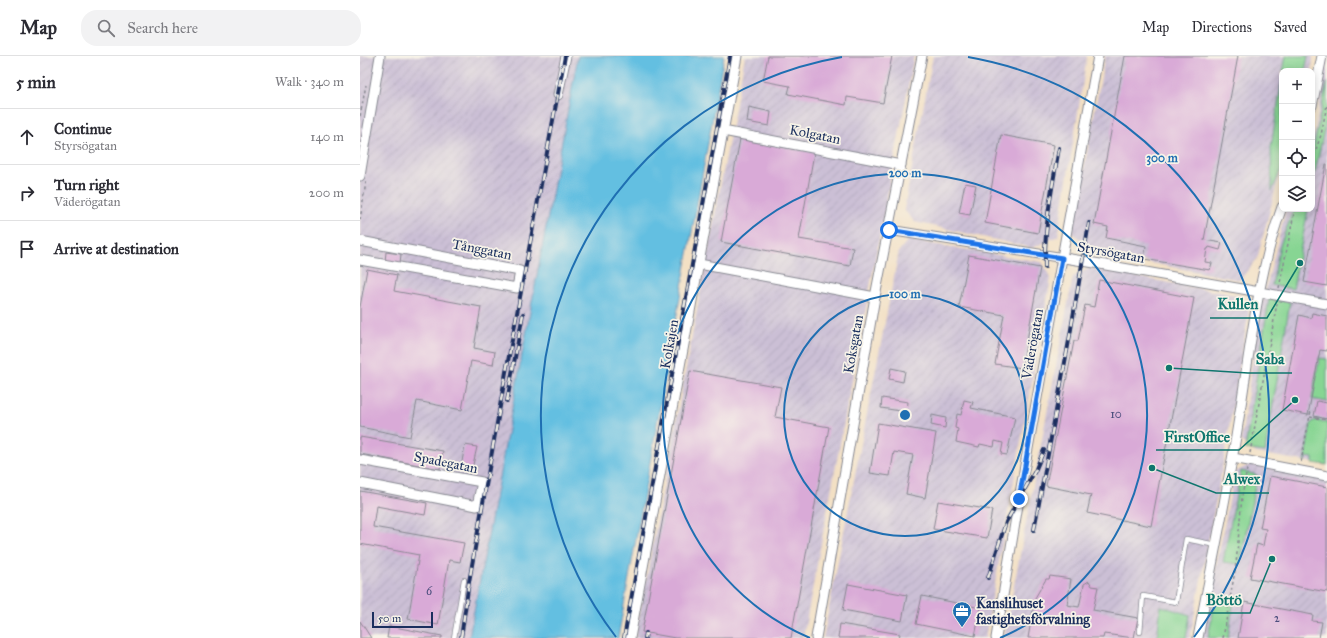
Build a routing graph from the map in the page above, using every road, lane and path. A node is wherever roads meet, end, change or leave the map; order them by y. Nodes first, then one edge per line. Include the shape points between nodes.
1 (380, 56) edge
2 (566, 56) edge
3 (737, 56) edge
4 (922, 56) edge
5 (1098, 56) edge
6 (1322, 56) edge
7 (367, 78) dead end
8 (558, 95) dead end
9 (1312, 104) edge
10 (1327, 105) edge
11 (360, 116) edge
12 (723, 131) junction
13 (363, 141) edge
14 (1315, 152) edge
15 (901, 165) junction
16 (360, 176) edge
17 (1280, 212) edge
18 (1293, 212) edge
19 (889, 230) junction
20 (360, 241) edge
21 (1062, 258) junction
22 (360, 260) edge
23 (699, 264) junction
24 (1259, 293) junction
25 (1278, 296) junction
26 (876, 297) junction
27 (1327, 304) edge
28 (1311, 410) dead end
29 (1310, 417) junction
30 (1327, 420) edge
31 (1233, 458) junction
32 (360, 460) edge
33 (1248, 461) junction
34 (1301, 464) dead end
35 (1327, 476) edge
36 (360, 482) edge
37 (1216, 544) junction
38 (464, 580) dead end
39 (1140, 632) dead end
40 (454, 638) edge
41 (630, 638) edge
42 (816, 638) edge
43 (996, 638) edge
44 (1198, 638) edge
45 (1223, 638) edge

1 - 13 street
2 - 8 street
3 - 12 street, Kolkajen
4 - 15 street, Koksgatan
5 - 21 street, Väderögatan
6 - 9 street
7 - 11 path
10 - 14 path
12 - 15 street, Kolgatan
12 - 23 street, Kolkajen
13 - 16 street
15 - 19 street, Koksgatan
17 - 24 street via 1265,262
18 - 25 path
19 - 21 street, Styrsögatan
19 - 26 street, Koksgatan
20 - 22 street, Tånggatan via 520,271 516,288
21 - 24 street, Styrsögatan
21 - 43 street, Väderögatan
23 - 26 street
23 - 41 street, Kolkajen
24 - 25 street, Styrsögatan
24 - 31 street
25 - 27 street, Styrsögatan
25 - 33 path
26 - 42 street, Koksgatan
28 - 29 path
29 - 30 path
29 - 34 path
31 - 33 street
31 - 37 street
32 - 36 street, Spadegatan via 482,482 477,506
33 - 35 street
33 - 45 path via 1236,565
37 - 39 lane via 1186,539 1176,602 1143,596
37 - 44 street
38 - 40 lane

